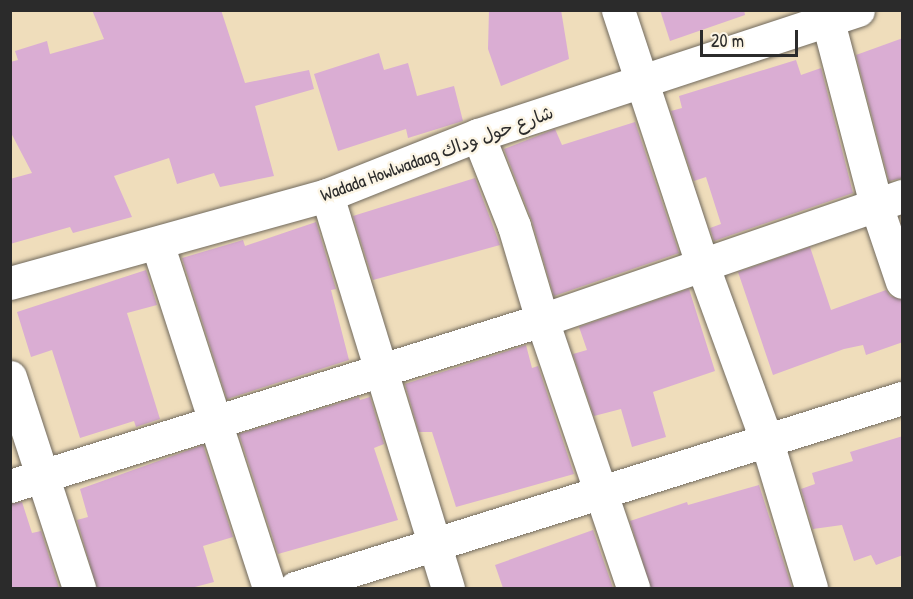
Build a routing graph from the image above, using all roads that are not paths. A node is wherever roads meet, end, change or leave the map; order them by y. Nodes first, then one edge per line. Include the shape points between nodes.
1 (618, 10) edge
2 (858, 10) edge
3 (826, 15) edge
4 (644, 82) junction
5 (478, 135) junction
6 (327, 195) junction
7 (889, 200) edge
8 (157, 243) junction
9 (702, 264) junction
10 (903, 282) edge
11 (10, 283) edge
12 (542, 320) junction
13 (379, 369) junction
14 (10, 377) edge
15 (903, 398) edge
16 (214, 423) junction
17 (767, 442) junction
18 (44, 477) junction
19 (10, 486) edge
20 (602, 495) junction
21 (435, 548) junction
22 (79, 588) edge
23 (269, 588) edge
24 (295, 588) edge
25 (448, 588) edge
26 (633, 588) edge
27 (811, 588) edge

1 - 4 street
2 - 3 street, Wadada Howlwadaag شارع حول وداك
3 - 4 street, Wadada Howlwadaag شارع حول وداك
3 - 7 street
4 - 5 street, Wadada Howlwadaag شارع حول وداك
4 - 9 street
5 - 6 street, Wadada Howlwadaag شارع حول وداك
5 - 12 street via 514,226
6 - 8 street, Wadada Howlwadaag شارع حول وداك
6 - 13 street
7 - 9 street
7 - 10 street
8 - 11 street, Wadada Howlwadaag شارع حول وداك
8 - 16 street
9 - 12 street
9 - 17 street
12 - 13 street
12 - 20 street
13 - 16 street
13 - 21 street
14 - 18 street
15 - 17 street
16 - 18 street
16 - 23 street
17 - 20 street
17 - 27 street
18 - 19 street
18 - 22 street
20 - 21 street
20 - 26 street
21 - 24 street
21 - 25 street

